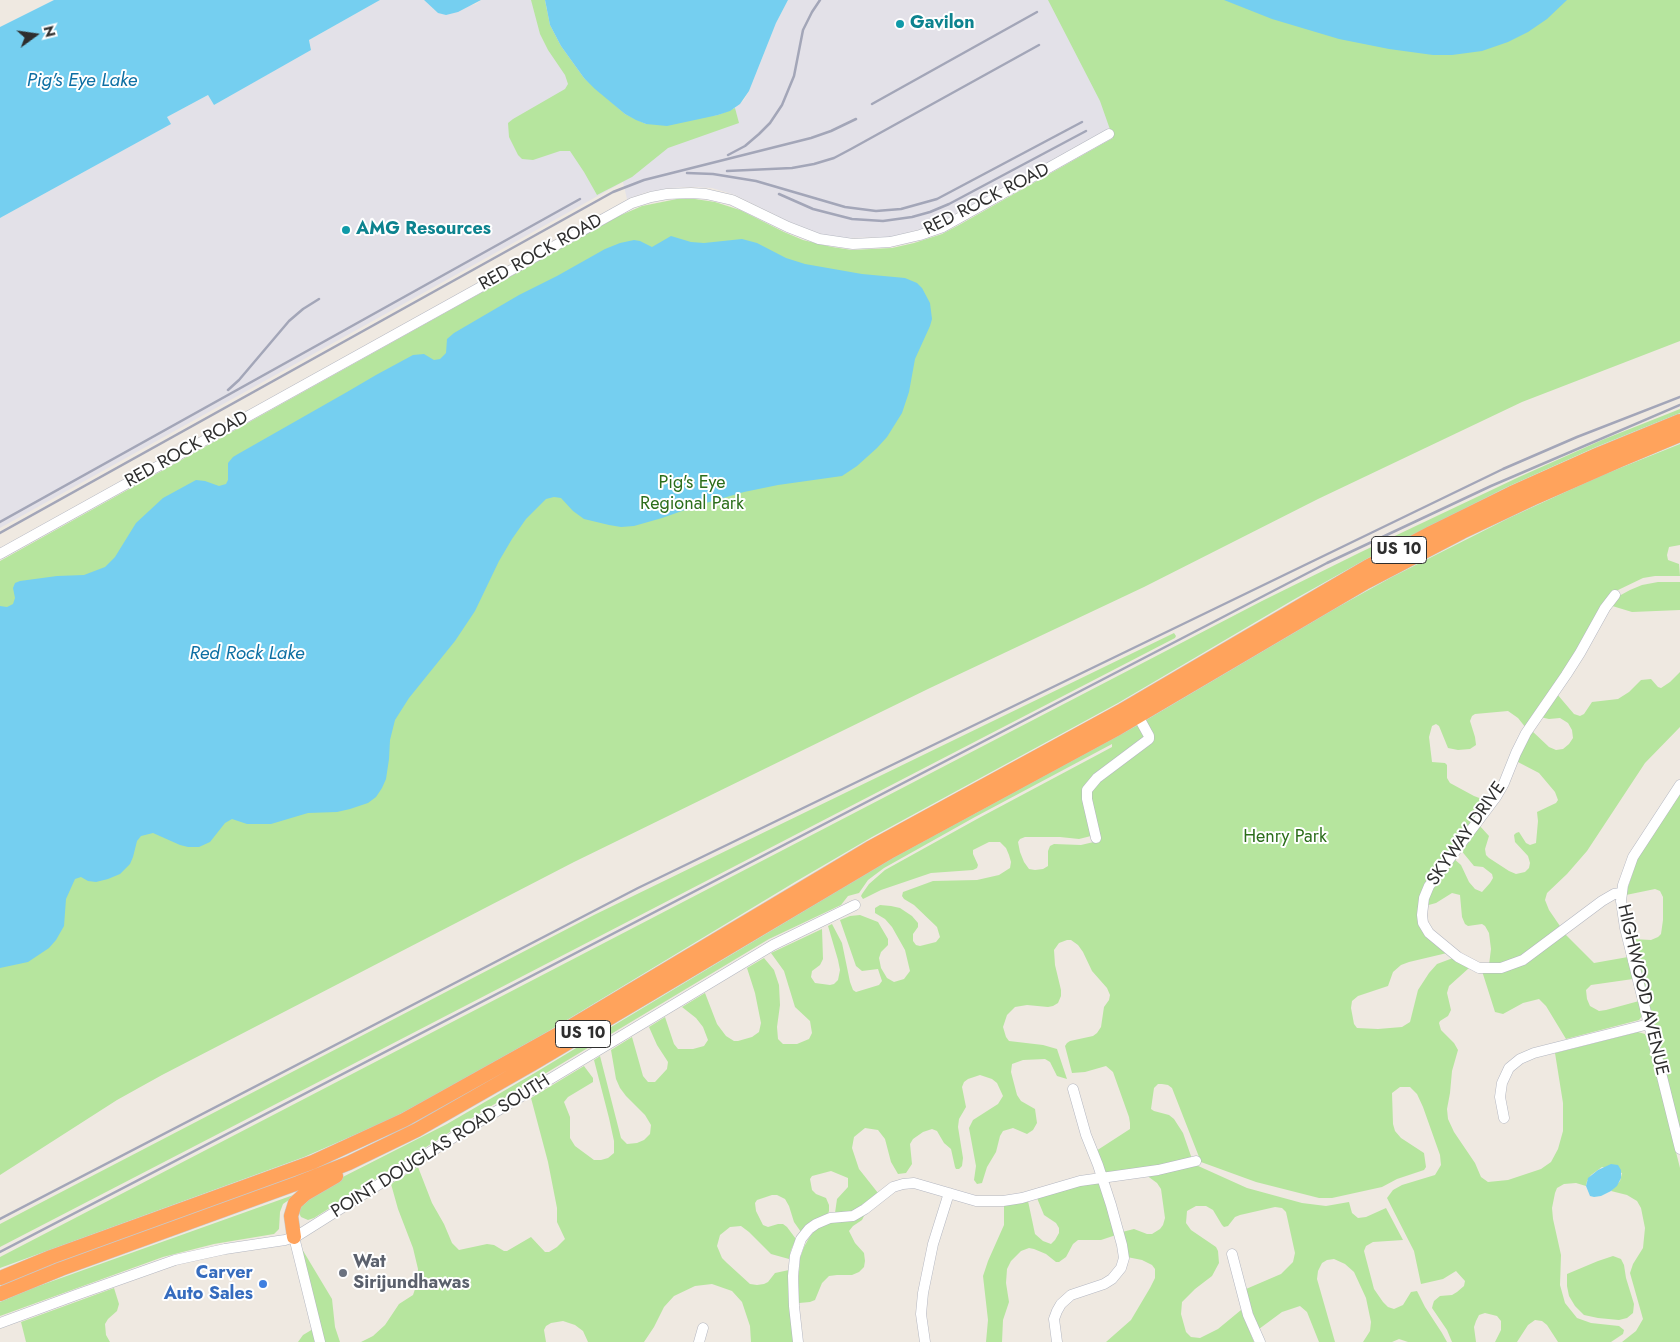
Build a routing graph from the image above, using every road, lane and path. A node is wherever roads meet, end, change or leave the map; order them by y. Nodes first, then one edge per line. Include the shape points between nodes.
1 (1109, 134) dead end
2 (1680, 422) edge
3 (1680, 436) edge
4 (0, 554) edge
5 (1615, 595) dead end
6 (1135, 710) junction
7 (1680, 785) edge
8 (1096, 838) dead end
9 (1622, 893) junction
10 (855, 905) dead end
11 (1649, 1024) junction
12 (1073, 1089) dead end
13 (1504, 1118) dead end
14 (407, 1135) junction
15 (1680, 1149) edge
16 (1196, 1161) dead end
17 (1102, 1178) junction
18 (949, 1193) junction
19 (294, 1237) junction
20 (1232, 1254) dead end
21 (0, 1278) edge
22 (0, 1294) edge
23 (0, 1323) edge
24 (703, 1328) dead end
25 (320, 1342) edge
26 (699, 1342) edge
27 (798, 1342) edge
28 (925, 1342) edge
29 (1057, 1342) edge
30 (1260, 1342) edge

1 - 4 street, RED ROCK ROAD via 950,223 890,242 853,244 819,239 732,200 706,194 667,194 632,203
2 - 6 highway, US 10 via 1547,477 1431,533 1316,596
3 - 6 highway, US 10 via 1536,497 1407,560
5 - 9 street, SKYWAY DRIVE via 1566,676 1526,733 1496,797 1429,886 1424,898 1423,923 1428,933 1458,958 1479,968 1501,968 1523,960 1602,901
6 - 8 street via 1149,739 1097,778 1087,790
6 - 14 highway, US 10
6 - 21 highway, US 10 via 884,840 560,1033 404,1120 291,1171
7 - 9 street, HIGHWOOD AVENUE via 1635,853
9 - 11 street, HIGHWOOD AVENUE via 1622,915
10 - 19 street, POINT DOUGLAS ROAD SOUTH via 762,951
11 - 13 street via 1520,1058 1509,1068 1502,1083 1500,1097
11 - 15 street, HIGHWOOD AVENUE
12 - 17 street
14 - 19 highway via 299,1199 291,1213
14 - 22 highway, US 10 via 298,1184
16 - 17 street
17 - 18 street via 1003,1201 976,1201
17 - 29 street via 1124,1262 1119,1272 1107,1282 1074,1294 1061,1304 1054,1319
18 - 27 street via 918,1184 903,1184 888,1190 853,1216 819,1222 806,1232 799,1243 793,1270
18 - 28 street via 933,1244 922,1299 921,1322
19 - 23 street, POINT DOUGLAS ROAD SOUTH via 175,1260
19 - 25 street
20 - 30 street via 1248,1314
24 - 26 street

